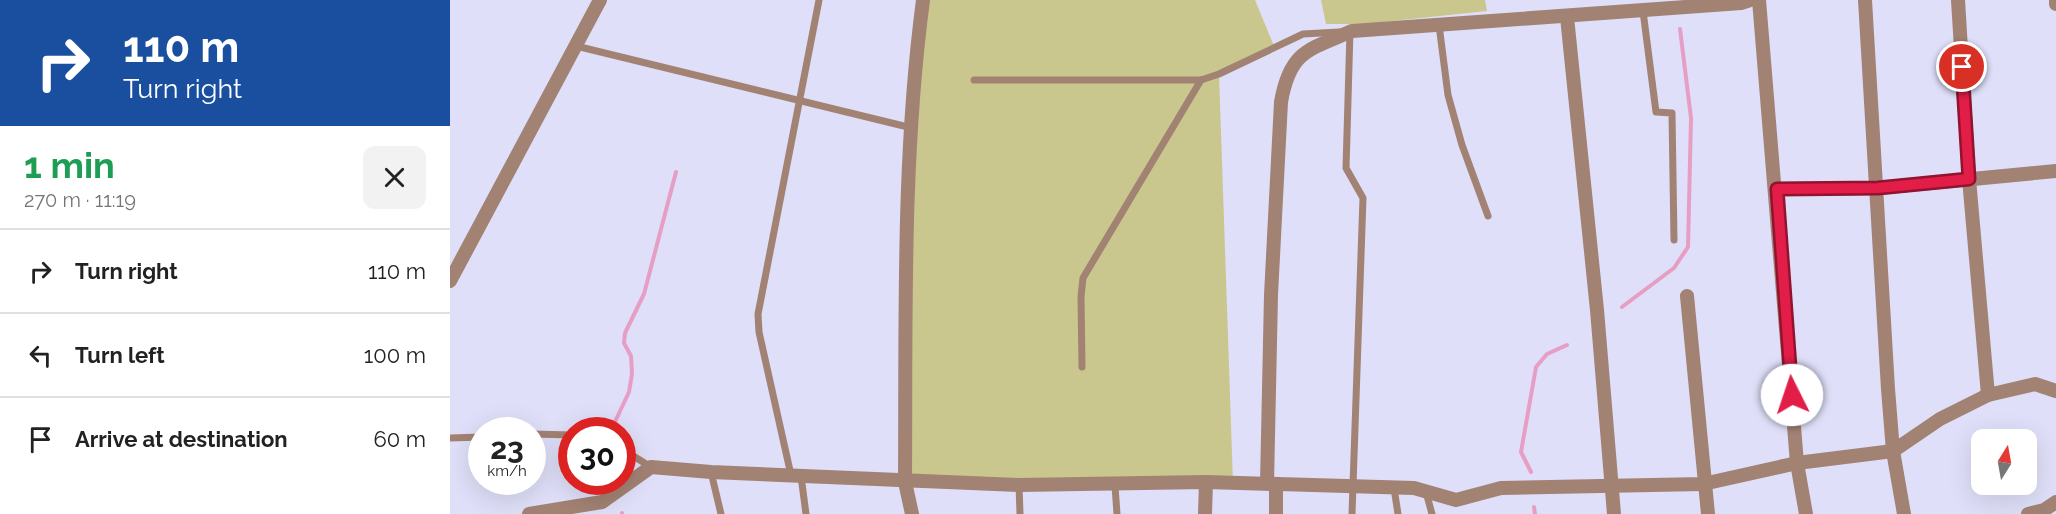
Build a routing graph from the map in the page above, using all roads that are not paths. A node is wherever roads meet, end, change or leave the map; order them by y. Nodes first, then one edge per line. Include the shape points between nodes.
1 (600, 0) edge
2 (819, 0) edge
3 (923, 0) edge
4 (1750, 0) edge
5 (1759, 0) edge
6 (1865, 0) edge
7 (1958, 0) edge
8 (1643, 11) junction
9 (1567, 17) junction
10 (1439, 25) junction
11 (1352, 31) junction
12 (576, 46) junction
13 (974, 80) dead end
14 (1201, 80) junction
15 (800, 101) junction
16 (912, 128) junction
17 (2056, 171) edge
18 (1969, 179) junction
19 (1878, 188) junction
20 (1777, 189) junction
21 (1488, 216) dead end
22 (1674, 240) dead end
23 (450, 281) edge
24 (1687, 296) dead end
25 (1082, 368) dead end
26 (2056, 391) edge
27 (1988, 395) junction
28 (468, 437) edge
29 (450, 438) edge
30 (1893, 452) junction
31 (636, 458) edge
32 (1797, 463) junction
33 (651, 467) junction
34 (711, 472) junction
35 (796, 476) junction
36 (904, 482) junction
37 (1206, 482) junction
38 (1271, 484) junction
39 (1703, 484) junction
40 (1018, 485) junction
41 (1115, 486) junction
42 (1613, 486) junction
43 (1354, 488) junction
44 (1394, 488) junction
45 (1426, 492) junction
46 (2056, 502) edge
47 (603, 508) edge
48 (529, 514) edge
49 (721, 514) edge
50 (806, 514) edge
51 (912, 514) edge
52 (1020, 514) edge
53 (1117, 514) edge
54 (1205, 514) edge
55 (1276, 514) edge
56 (1352, 514) edge
57 (1398, 514) edge
58 (1432, 514) edge
59 (1614, 514) edge
60 (1708, 514) edge
61 (1806, 514) edge
62 (1904, 514) edge
63 (2028, 514) edge

1 - 12 street
2 - 15 lane
3 - 16 street
4 - 8 street
5 - 20 street
6 - 19 street
7 - 18 street
8 - 9 street
8 - 22 lane via 1656,112 1672,113
9 - 10 street
9 - 42 street
10 - 11 street
10 - 21 lane via 1448,95
11 - 14 lane via 1303,34
11 - 38 street via 1310,49 1297,59 1286,76 1281,102 1271,295
11 - 43 lane via 1346,168 1363,198
12 - 15 lane
12 - 23 street
13 - 14 lane
14 - 25 lane via 1083,278
15 - 16 lane
15 - 35 lane via 758,315
16 - 36 street via 906,226
17 - 18 street
18 - 19 street
18 - 27 street
19 - 20 street
19 - 30 street
20 - 32 street
24 - 39 street
26 - 27 street via 2035,384
27 - 30 street via 1940,419
28 - 29 lane
30 - 32 street
30 - 62 street
31 - 33 lane
32 - 39 street
32 - 61 street
33 - 34 street
33 - 47 street
34 - 35 street
34 - 49 lane
35 - 36 street
35 - 50 lane
36 - 40 street
36 - 51 street
37 - 38 street
37 - 41 street
37 - 54 street
38 - 43 street
38 - 55 street
39 - 42 street
39 - 60 street
40 - 41 street
40 - 52 lane
41 - 53 lane
42 - 45 street via 1501,488 1456,500
42 - 59 street
43 - 44 street
43 - 56 lane
44 - 45 street
44 - 57 lane
45 - 58 lane
46 - 63 street
47 - 48 street

